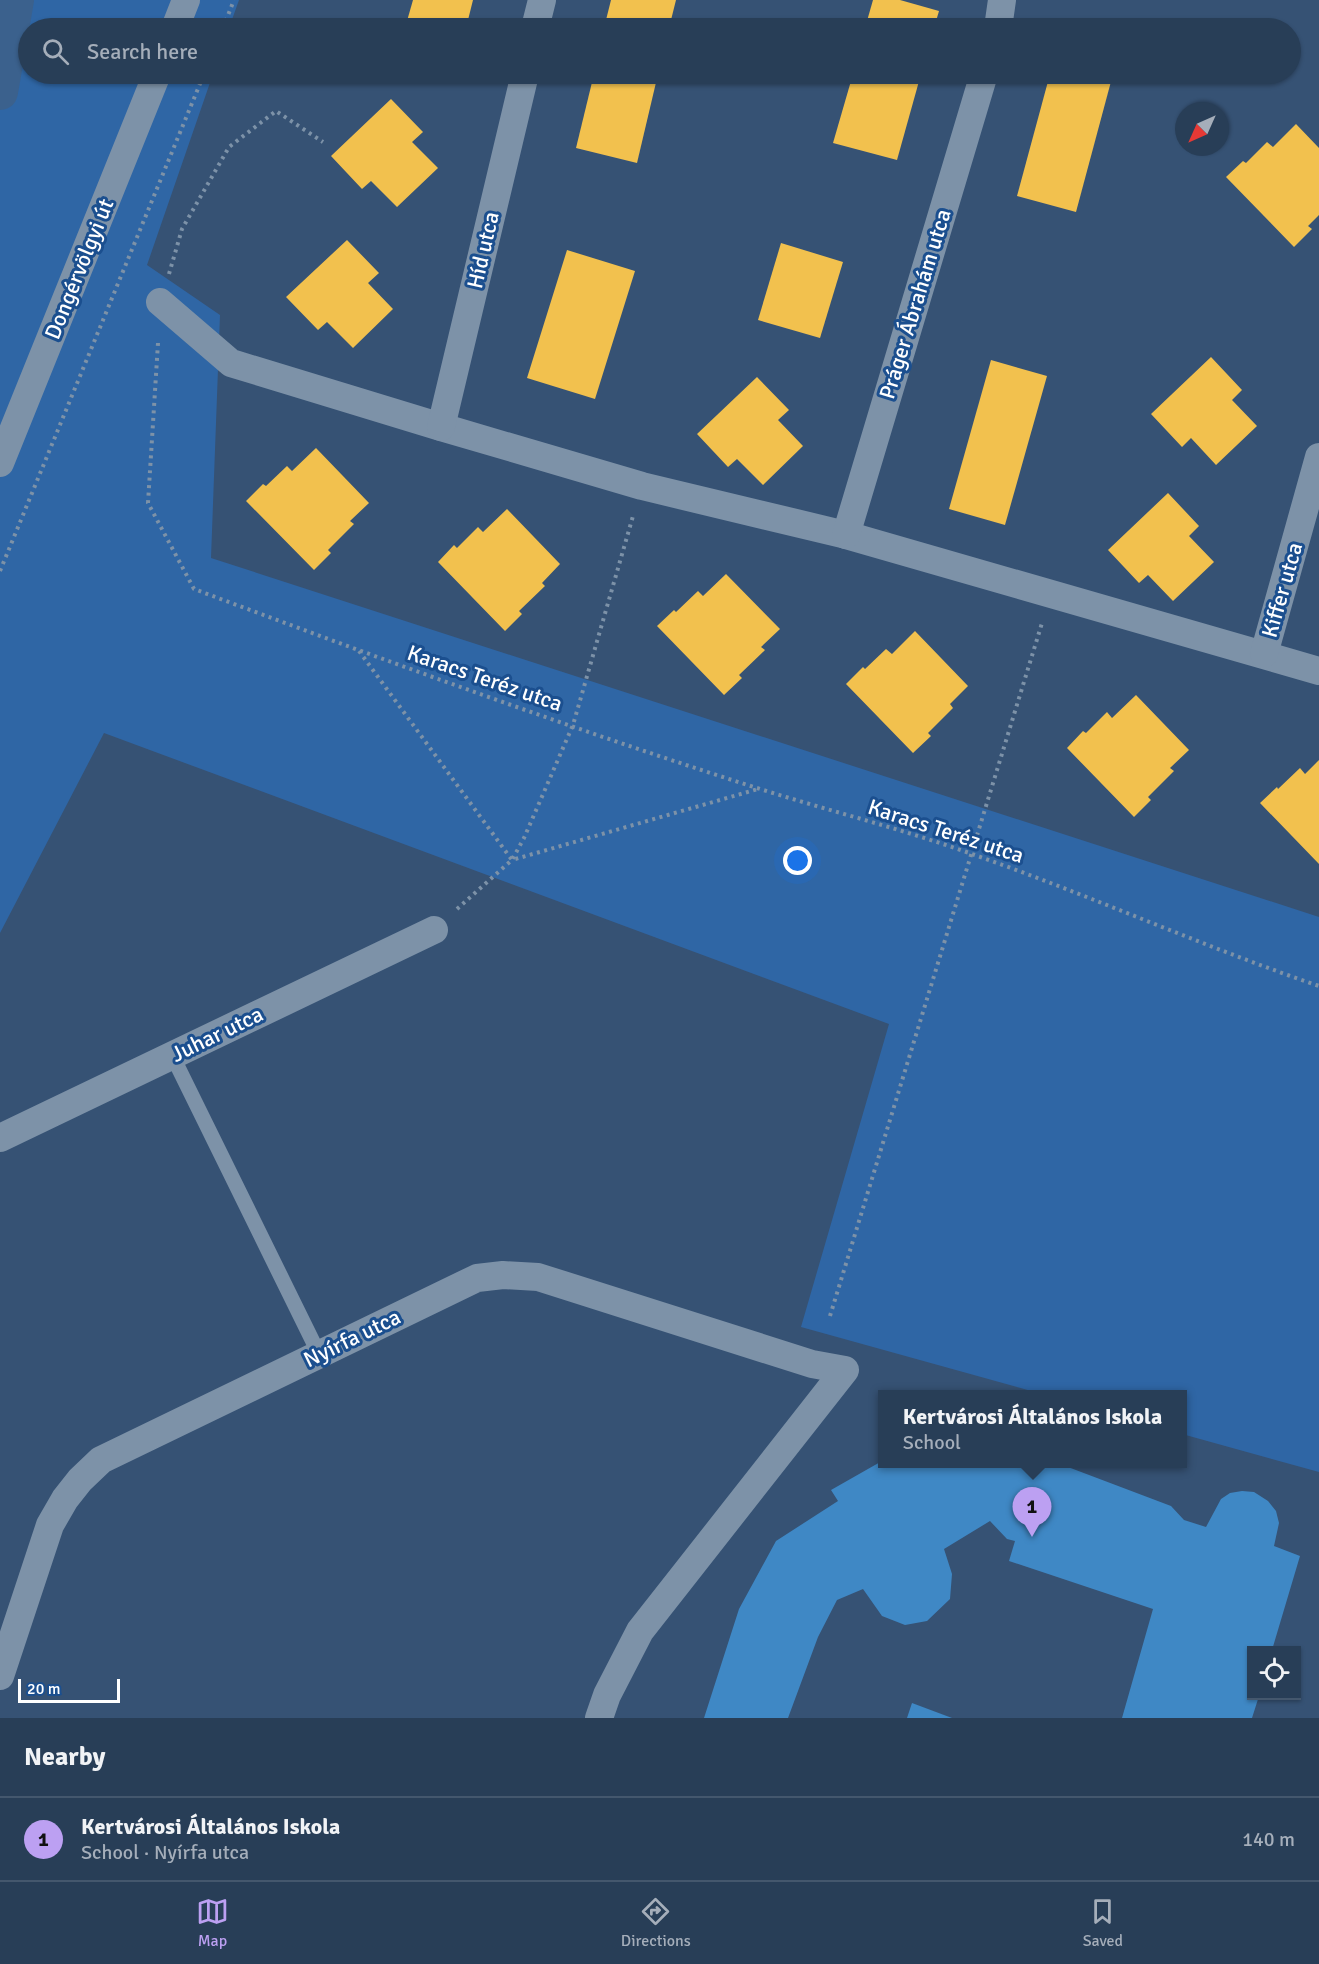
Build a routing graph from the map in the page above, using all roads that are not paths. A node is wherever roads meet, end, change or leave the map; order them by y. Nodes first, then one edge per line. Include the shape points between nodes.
1 (186, 0) edge
2 (542, 0) edge
3 (1002, 0) edge
4 (179, 18) edge
5 (538, 18) edge
6 (999, 18) edge
7 (154, 84) edge
8 (523, 84) edge
9 (981, 84) edge
10 (160, 302) road end
11 (441, 428) junction
12 (1319, 457) edge
13 (0, 464) edge
14 (846, 535) junction
15 (1264, 654) junction
16 (1319, 671) edge
17 (434, 930) road end
18 (172, 1055) junction
19 (0, 1138) edge
20 (319, 1354) junction
21 (0, 1676) edge
22 (599, 1718) edge

1 - 4 street
2 - 5 street
3 - 6 street
7 - 13 street, Dongérvölgyi út
8 - 11 street, Híd utca
9 - 14 street, Práger Ábrahám utca
10 - 11 street via 231,363
11 - 14 street via 642,486
12 - 15 street, Kiffer utca
14 - 15 street
15 - 16 street
17 - 18 street, Juhar utca
18 - 19 street, Juhar utca
18 - 20 lane
20 - 21 street, Nyírfa utca via 101,1460 80,1480 50,1525
20 - 22 street, Nyírfa utca via 477,1278 503,1275 538,1277 812,1364 845,1370 640,1631

